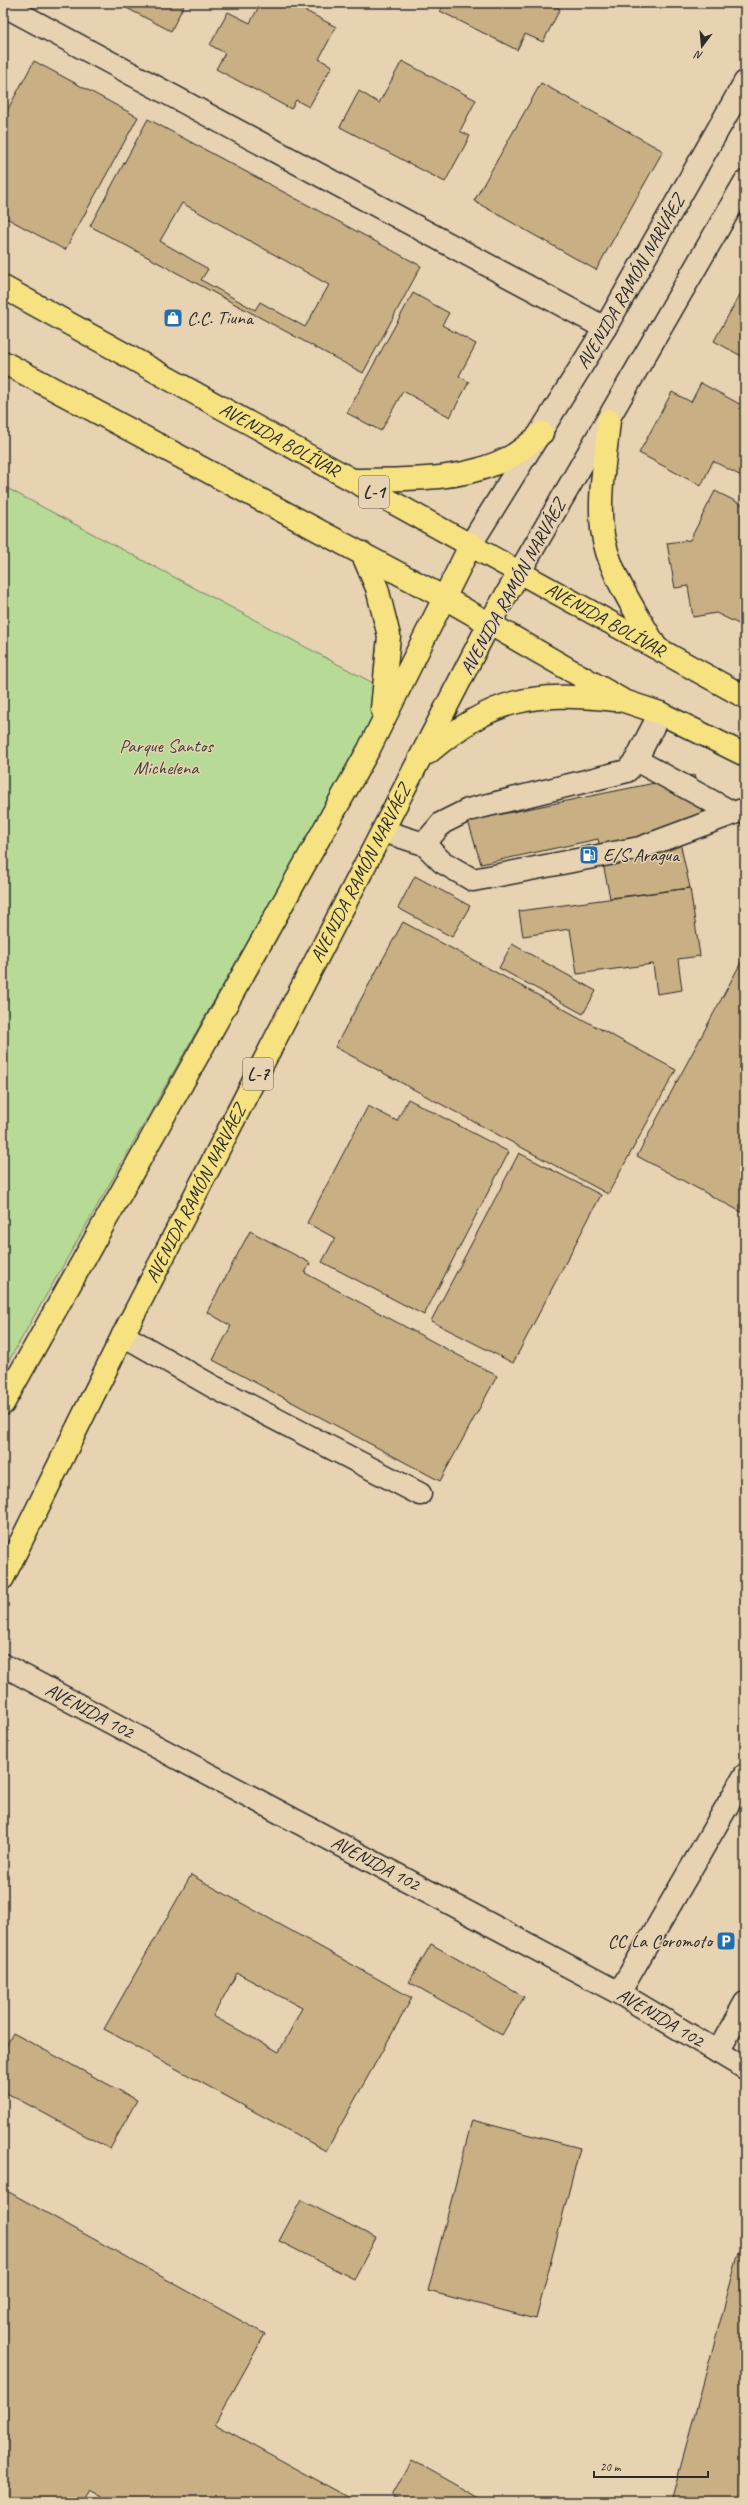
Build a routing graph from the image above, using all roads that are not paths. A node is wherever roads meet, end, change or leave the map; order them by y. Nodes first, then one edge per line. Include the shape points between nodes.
1 (3, 5) edge
2 (745, 82) edge
3 (745, 182) edge
4 (3, 287) edge
5 (605, 328) junction
6 (3, 362) edge
7 (609, 420) junction
8 (542, 433) junction
9 (353, 480) junction
10 (471, 544) junction
11 (362, 553) junction
12 (519, 573) junction
13 (443, 597) junction
14 (489, 624) junction
15 (656, 647) junction
16 (745, 697) edge
17 (624, 701) junction
18 (660, 713) junction
19 (378, 731) junction
20 (745, 754) edge
21 (420, 759) junction
22 (636, 760) junction
23 (739, 811) edge
24 (383, 831) junction
25 (424, 844) junction
26 (123, 1335) junction
27 (3, 1404) edge
28 (420, 1494) dead end
29 (3, 1578) edge
30 (3, 1665) edge
31 (745, 1775) edge
32 (619, 1993) junction
33 (745, 2003) edge
34 (718, 2052) junction
35 (745, 2068) edge

1 - 5 street
2 - 5 street, AVENIDA RAMÓN NARVÁEZ
3 - 7 street, AVENIDA RAMÓN NARVÁEZ
4 - 9 main road, AVENIDA BOLÍVAR / L-1
5 - 8 street, AVENIDA RAMÓN NARVÁEZ
6 - 11 main road
7 - 12 street, AVENIDA RAMÓN NARVÁEZ
7 - 15 main road via 601,497 602,530 614,570
8 - 9 main road via 511,456 481,470 404,479
8 - 10 street, AVENIDA RAMÓN NARVÁEZ
9 - 10 main road, AVENIDA BOLÍVAR / L-1
10 - 12 main road, AVENIDA BOLÍVAR / L-1
10 - 13 main road, AVENIDA RAMÓN NARVÁEZ
11 - 13 main road
11 - 19 main road via 376,588 389,636 385,689
12 - 14 main road, AVENIDA RAMÓN NARVÁEZ / L-7
12 - 15 main road, AVENIDA BOLÍVAR / L-1
13 - 14 main road
13 - 19 main road, AVENIDA RAMÓN NARVÁEZ
14 - 17 main road
14 - 21 main road, AVENIDA RAMÓN NARVÁEZ / L-7
15 - 16 main road, AVENIDA BOLÍVAR / L-1
17 - 18 main road
17 - 21 main road via 572,695 541,697 512,703 486,712 452,732
18 - 20 main road
18 - 22 street
19 - 27 main road, AVENIDA RAMÓN NARVÁEZ
21 - 24 main road, AVENIDA RAMÓN NARVÁEZ / L-7
22 - 23 street
22 - 25 street via 627,771 468,810 442,823
23 - 25 street via 640,848 472,880 442,862
24 - 25 street
24 - 26 main road, AVENIDA RAMÓN NARVÁEZ / L-7
26 - 28 street via 212,1386
26 - 29 main road, AVENIDA RAMÓN NARVÁEZ / L-7
30 - 32 street, AVENIDA 102
31 - 32 street
32 - 34 street, AVENIDA 102
33 - 34 street
34 - 35 street, AVENIDA 102

